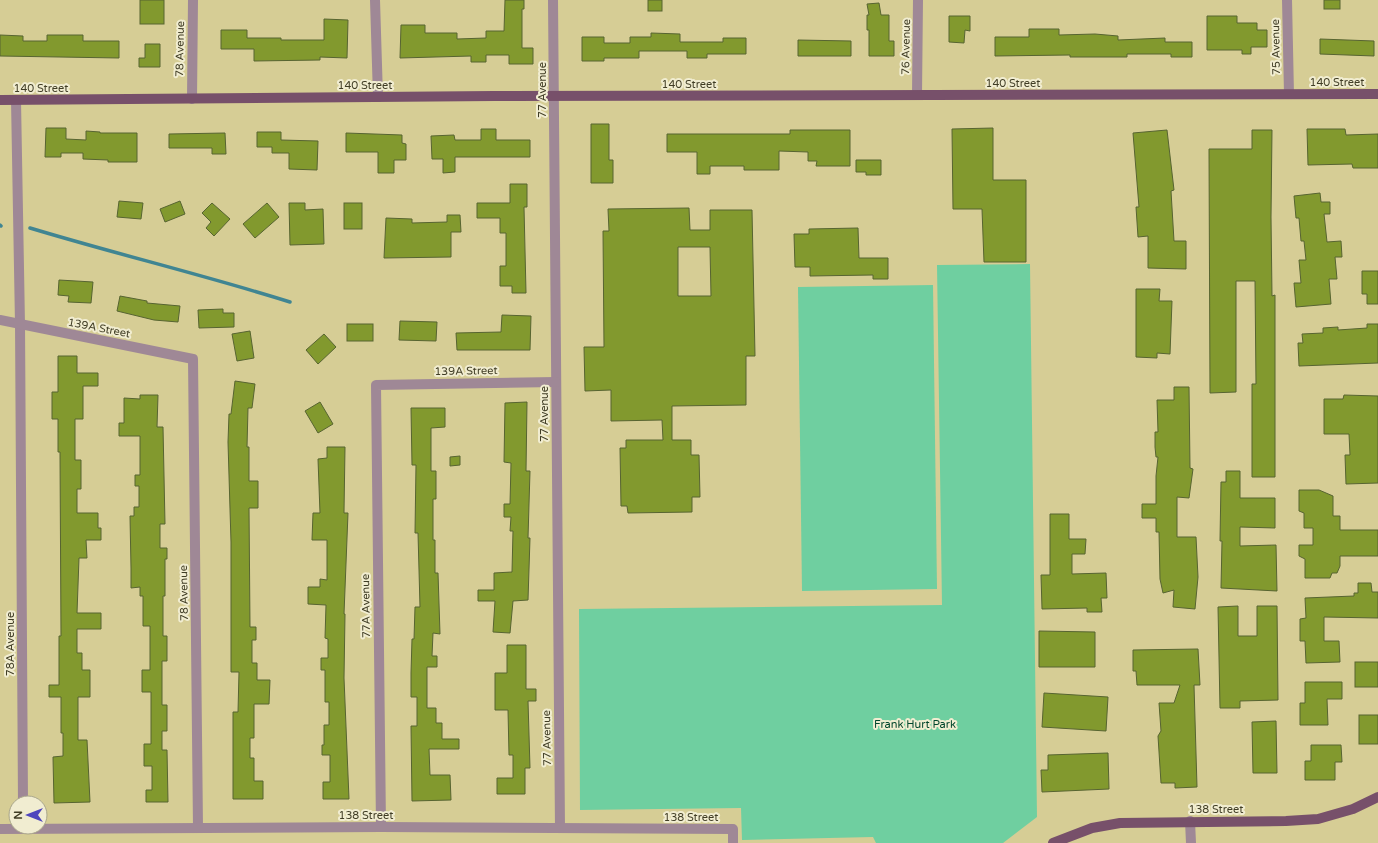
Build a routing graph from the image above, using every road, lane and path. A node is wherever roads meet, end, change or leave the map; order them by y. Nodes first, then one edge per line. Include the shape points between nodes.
1 (193, 0) edge
2 (375, 0) edge
3 (553, 0) edge
4 (918, 0) edge
5 (1287, 0) edge
6 (1289, 94) junction
7 (1378, 94) edge
8 (918, 95) junction
9 (554, 96) junction
10 (378, 97) junction
11 (192, 99) junction
12 (0, 100) edge
13 (16, 100) junction
14 (0, 320) edge
15 (20, 324) junction
16 (194, 359) joint
17 (556, 382) junction
18 (376, 385) joint
19 (23, 795) edge
20 (1378, 797) edge
21 (1190, 822) junction
22 (381, 827) junction
23 (48, 828) edge
24 (198, 828) junction
25 (560, 828) junction
26 (734, 843) edge
27 (1053, 843) edge
28 (1191, 843) edge

1 - 11 street, 78 Avenue
2 - 10 street
3 - 9 street, 77 Avenue
4 - 8 street, 76 Avenue
5 - 6 street, 75 Avenue
6 - 7 main road, 140 Street
6 - 8 main road, 140 Street
8 - 9 main road, 140 Street
9 - 10 main road, 140 Street
9 - 17 street, 77 Avenue
10 - 11 main road, 140 Street
11 - 13 main road, 140 Street
12 - 13 main road, 140 Street
13 - 15 street, 78A Avenue
14 - 15 street, 139A Street
15 - 16 street, 139A Street
15 - 19 street, 78A Avenue
16 - 24 street, 78 Avenue
17 - 18 street, 139A Street
17 - 25 street, 77 Avenue
18 - 22 street, 77A Avenue
20 - 21 main road, 138 Street via 1353,809 1318,819
21 - 27 main road, 138 Street via 1105,825
21 - 28 street
22 - 24 street, 138 Street
22 - 25 street, 138 Street
23 - 24 street, 138 Street
25 - 26 street, 138 Street via 733,829

